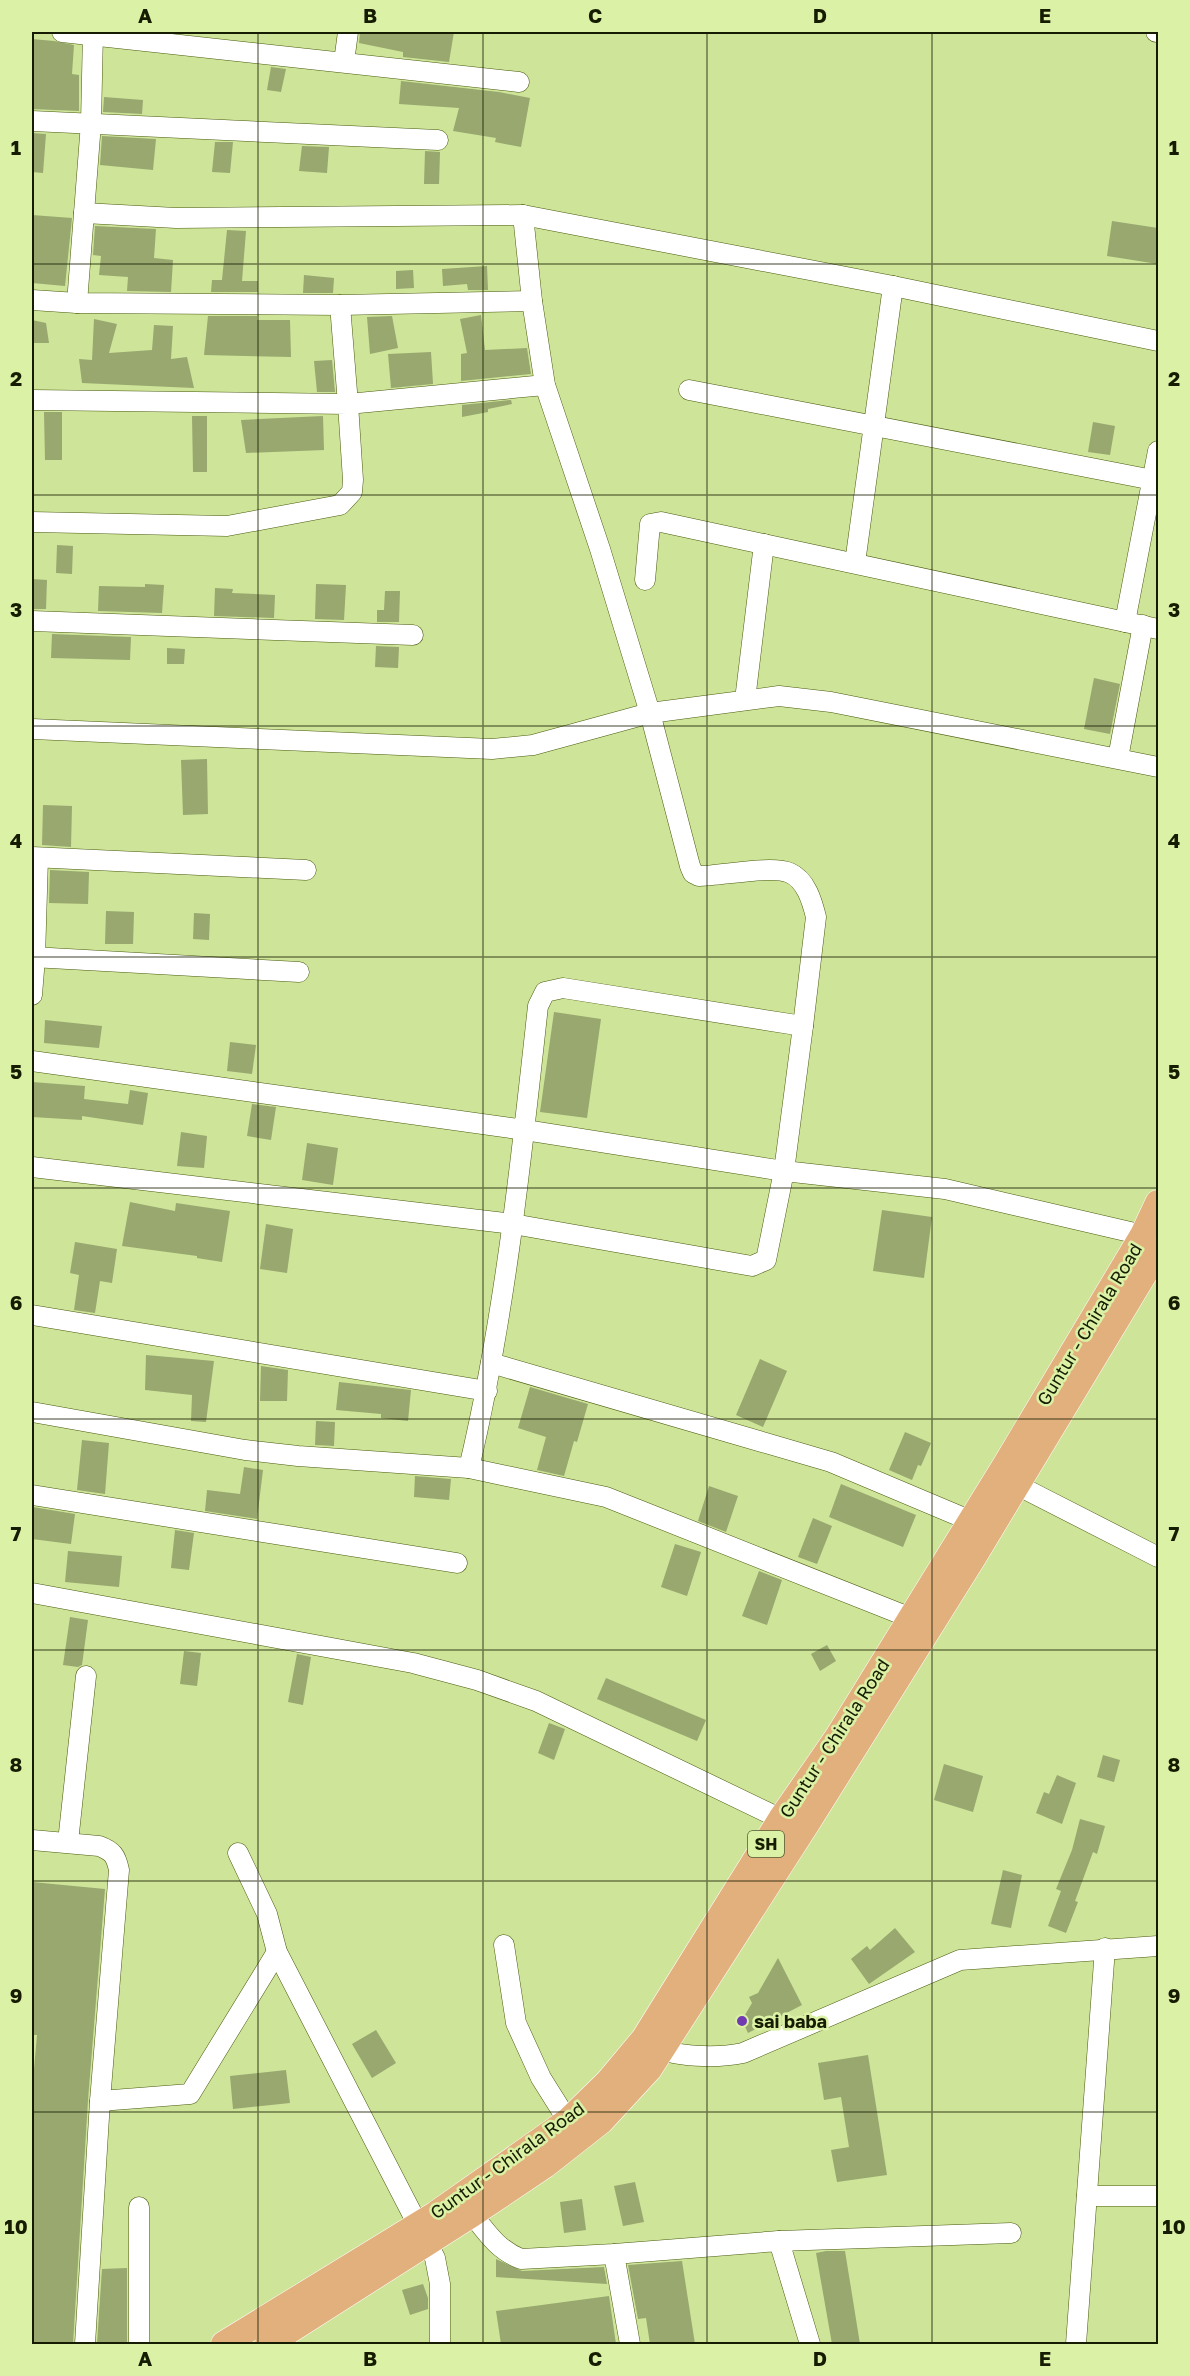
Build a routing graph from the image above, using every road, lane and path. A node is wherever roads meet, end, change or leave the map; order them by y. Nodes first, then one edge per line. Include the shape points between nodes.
1 (62, 32) edge
2 (348, 32) edge
3 (93, 33) edge
4 (344, 62) junction
5 (519, 82) dead end
6 (32, 121) edge
7 (91, 123) junction
8 (438, 140) dead end
9 (84, 213) junction
10 (523, 215) junction
11 (893, 286) junction
12 (32, 300) edge
13 (532, 301) junction
14 (77, 303) junction
15 (340, 304) junction
16 (1158, 341) edge
17 (545, 385) junction
18 (689, 390) dead end
19 (32, 400) edge
20 (348, 404) junction
21 (873, 427) junction
22 (1158, 451) edge
23 (1153, 480) junction
24 (32, 522) edge
25 (764, 544) junction
26 (855, 563) junction
27 (645, 580) dead end
28 (32, 621) edge
29 (1142, 625) edge
30 (413, 635) dead end
31 (745, 700) junction
32 (650, 713) junction
33 (32, 729) edge
34 (1118, 758) junction
35 (1158, 767) edge
36 (35, 857) edge
37 (306, 870) dead end
38 (33, 957) edge
39 (299, 972) dead end
40 (32, 995) edge
41 (803, 1026) junction
42 (32, 1061) edge
43 (525, 1130) junction
44 (32, 1167) edge
45 (784, 1171) junction
46 (1158, 1203) edge
47 (513, 1224) junction
48 (1151, 1243) edge
49 (32, 1316) edge
50 (491, 1363) junction
51 (487, 1391) junction
52 (32, 1412) edge
53 (469, 1468) junction
54 (1017, 1485) junction
55 (32, 1495) edge
56 (971, 1521) junction
57 (1158, 1557) edge
58 (457, 1563) dead end
59 (32, 1593) edge
60 (911, 1618) junction
61 (86, 1676) dead end
62 (782, 1819) junction
63 (32, 1840) edge
64 (68, 1842) junction
65 (238, 1853) dead end
66 (504, 1945) dead end
67 (1158, 1946) edge
68 (1105, 1948) junction
69 (277, 1952) junction
70 (653, 2045) junction
71 (100, 2101) junction
72 (568, 2121) junction
73 (1087, 2196) junction
74 (1158, 2196) edge
75 (139, 2207) dead end
76 (472, 2214) junction
77 (1011, 2233) dead end
78 (423, 2234) junction
79 (779, 2241) junction
80 (614, 2254) junction
81 (85, 2344) edge
82 (139, 2344) edge
83 (224, 2344) edge
84 (268, 2344) edge
85 (440, 2344) edge
86 (630, 2344) edge
87 (810, 2344) edge
88 (1076, 2344) edge

1 - 3 street
2 - 4 street
3 - 4 street
3 - 7 street
4 - 5 street
6 - 7 street
7 - 8 street
7 - 9 street
9 - 10 street via 176,218
9 - 14 street
10 - 11 street
10 - 13 street
11 - 16 street
11 - 21 street
12 - 14 street
13 - 15 street
13 - 17 street
14 - 15 street
15 - 20 street
17 - 20 street
17 - 32 street
18 - 21 street
19 - 20 street
20 - 24 street via 352,492 339,505 227,526
21 - 23 street
21 - 26 street
22 - 23 street
23 - 29 street
25 - 26 street
25 - 27 street via 655,522 650,524
25 - 31 street
26 - 29 street
28 - 30 street
29 - 34 street
31 - 32 street
31 - 34 street via 779,696 831,702
32 - 33 street via 533,745 492,748
32 - 41 street via 693,873 790,873 812,900 816,917
34 - 35 street
36 - 37 street
36 - 38 street
38 - 39 street
38 - 40 street
41 - 43 street via 554,988 545,992 538,1006
41 - 45 street
42 - 43 street
43 - 45 street
43 - 47 street
44 - 47 street
45 - 47 street via 766,1260 752,1266
45 - 48 street via 945,1189
46 - 48 main road, Guntur - Chirala Road / SH
47 - 50 street
48 - 54 main road, Guntur - Chirala Road / SH
48 - 56 main road, Guntur - Chirala Road / SH
49 - 51 street
50 - 51 street
50 - 56 street via 831,1462
51 - 53 street
52 - 53 street via 245,1450
53 - 60 street via 606,1497
54 - 57 street
54 - 70 main road, Guntur - Chirala Road / SH via 809,1820
55 - 58 street
56 - 60 main road, Guntur - Chirala Road / SH
59 - 62 street via 413,1663 477,1680 536,1701
60 - 62 main road, Guntur - Chirala Road / SH
61 - 64 street
62 - 70 main road, Guntur - Chirala Road / SH
63 - 64 street
64 - 71 street via 109,1849 119,1870
65 - 69 street via 267,1914
66 - 72 street via 516,2023 541,2078
67 - 68 street
68 - 70 street via 960,1960 743,2053 708,2056
68 - 73 street
69 - 71 street via 190,2094
69 - 78 street
70 - 72 main road, Guntur - Chirala Road / SH
70 - 76 main road, Guntur - Chirala Road / SH via 623,2098 585,2134
71 - 81 street
72 - 78 main road, Guntur - Chirala Road / SH
73 - 74 street
73 - 88 street
75 - 82 street
76 - 78 main road, Guntur - Chirala Road / SH
76 - 80 street via 496,2245 521,2259
77 - 79 street
78 - 83 main road, Guntur - Chirala Road / SH
78 - 84 main road, Guntur - Chirala Road / SH
78 - 85 street via 439,2271
79 - 80 street
79 - 87 street
80 - 86 street

